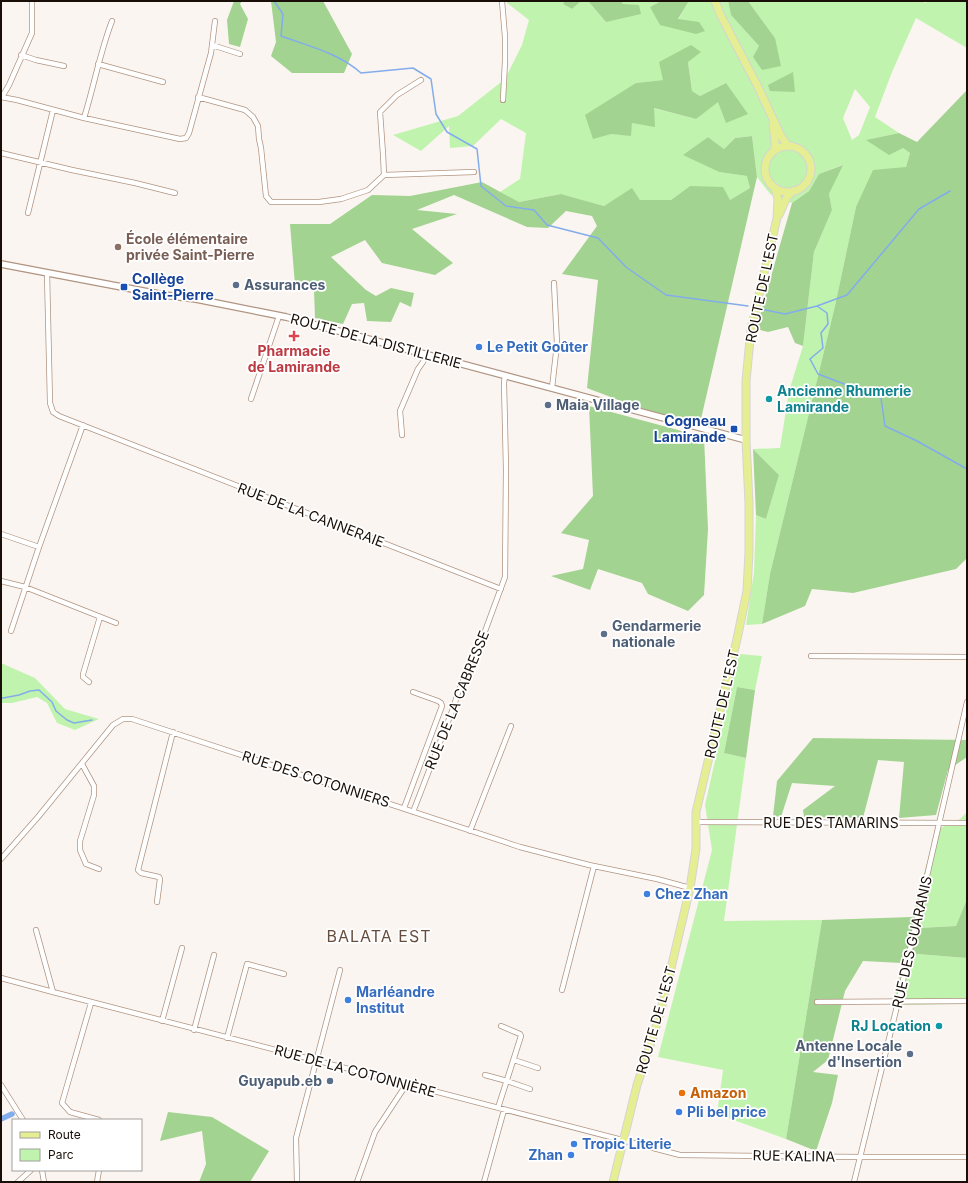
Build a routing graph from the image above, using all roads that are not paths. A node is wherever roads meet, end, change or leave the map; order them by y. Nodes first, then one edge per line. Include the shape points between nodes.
1 (32, 1) edge
2 (502, 1) edge
3 (715, 1) edge
4 (112, 21) dead end
5 (215, 21) dead end
6 (212, 45) junction
7 (240, 54) dead end
8 (21, 55) junction
9 (98, 64) junction
10 (64, 66) dead end
11 (420, 80) dead end
12 (163, 82) dead end
13 (2, 97) edge
14 (198, 97) junction
15 (503, 100) dead end
16 (53, 110) junction
17 (771, 117) junction
18 (84, 118) junction
19 (788, 146) junction
20 (775, 150) junction
21 (1, 153) edge
22 (40, 162) junction
23 (474, 172) dead end
24 (384, 175) junction
25 (775, 188) junction
26 (793, 191) junction
27 (175, 193) dead end
28 (28, 213) dead end
29 (777, 218) junction
30 (1, 264) edge
31 (47, 273) junction
32 (554, 283) dead end
33 (279, 316) junction
34 (427, 354) junction
35 (505, 376) junction
36 (552, 388) junction
37 (251, 399) dead end
38 (83, 425) junction
39 (402, 435) dead end
40 (746, 440) junction
41 (1, 534) edge
42 (39, 547) junction
43 (1, 581) edge
44 (25, 587) junction
45 (501, 589) junction
46 (100, 617) junction
47 (116, 623) dead end
48 (11, 631) dead end
49 (811, 656) dead end
50 (967, 657) edge
51 (89, 682) dead end
52 (413, 692) dead end
53 (967, 702) edge
54 (510, 726) dead end
55 (173, 732) junction
56 (82, 764) junction
57 (404, 808) junction
58 (413, 812) junction
59 (695, 822) junction
60 (967, 823) edge
61 (940, 824) junction
62 (470, 831) junction
63 (1, 859) edge
64 (594, 866) junction
65 (99, 869) dead end
66 (690, 888) junction
67 (157, 902) dead end
68 (36, 930) dead end
69 (182, 948) dead end
70 (214, 955) dead end
71 (340, 970) dead end
72 (284, 974) dead end
73 (1, 978) edge
74 (562, 990) dead end
75 (53, 992) junction
76 (967, 1001) edge
77 (89, 1002) junction
78 (817, 1002) dead end
79 (898, 1002) junction
80 (162, 1021) junction
81 (501, 1026) dead end
82 (194, 1030) junction
83 (227, 1038) junction
84 (514, 1060) junction
85 (317, 1061) junction
86 (538, 1068) dead end
87 (485, 1075) dead end
88 (507, 1080) junction
89 (1, 1085) edge
90 (406, 1085) junction
91 (530, 1089) dead end
92 (498, 1108) junction
93 (504, 1110) junction
94 (22, 1119) edge
95 (95, 1119) edge
96 (623, 1141) junction
97 (861, 1157) junction
98 (967, 1157) edge
99 (30, 1171) edge
100 (42, 1171) edge
101 (99, 1171) edge
102 (18, 1182) edge
103 (44, 1182) edge
104 (97, 1182) edge
105 (298, 1182) edge
106 (357, 1182) edge
107 (484, 1182) edge
108 (613, 1182) edge
109 (854, 1182) edge

1 - 8 street via 32,33
2 - 15 street via 506,36
3 - 17 main road
4 - 9 street
5 - 6 street
6 - 7 street
6 - 14 street
8 - 10 street
8 - 13 street
9 - 12 street
9 - 18 street
11 - 24 street via 397,95 380,112
13 - 16 street
14 - 18 street via 186,138 180,139
14 - 24 street via 245,110 253,117 258,126 266,196 271,202 319,202 341,198 368,190
16 - 18 street
16 - 22 street
17 - 19 main road
17 - 20 main road
19 - 20 main road
19 - 26 main road via 805,152 809,157 812,171 808,182
20 - 25 main road via 770,154 765,166 767,178
21 - 22 street
22 - 27 street
22 - 28 street
23 - 24 street
25 - 26 main road
25 - 29 main road, ROUTE DE L'EST via 778,199
26 - 29 main road, ROUTE DE L'EST via 787,197
29 - 40 main road, ROUTE DE L'EST via 751,329 746,381
30 - 31 street, ROUTE DE LA DISTILLERIE
31 - 33 street, ROUTE DE LA DISTILLERIE
31 - 38 street, RUE DE LA CANNERAIE via 50,403 53,412 59,416
32 - 36 street via 557,344
33 - 34 street, ROUTE DE LA DISTILLERIE
33 - 37 street
34 - 35 street, ROUTE DE LA DISTILLERIE
34 - 39 street via 400,411
35 - 36 street, ROUTE DE LA DISTILLERIE
35 - 45 street via 506,568
36 - 40 street, ROUTE DE LA DISTILLERIE
38 - 42 street
38 - 45 street, RUE DE LA CANNERAIE
40 - 59 main road, ROUTE DE L'EST via 749,510 747,591
41 - 42 street
42 - 44 street
43 - 44 street
44 - 46 street
44 - 48 street
45 - 58 street, RUE DE LA CABRESSE via 474,661 459,689
46 - 47 street
46 - 51 street via 83,674
49 - 50 street
52 - 57 street via 438,701 442,706
53 - 61 street, RUE DES GUARANIS
54 - 62 street
55 - 56 street, RUE DES COTONNIERS via 132,719 123,719 113,725
55 - 57 street, RUE DES COTONNIERS
55 - 67 street via 138,870 159,877
56 - 63 street, RUE DES COTONNIERS
56 - 65 street via 94,786 94,795 80,841 80,850 86,864
57 - 58 street, RUE DES COTONNIERS
58 - 62 street, RUE DES COTONNIERS
59 - 61 street, RUE DES TAMARINS
59 - 66 main road, ROUTE DE L'EST via 696,849
60 - 61 street, RUE DES TAMARINS
61 - 79 street, RUE DES GUARANIS
62 - 64 street, RUE DES COTONNIERS
64 - 66 street, RUE DES COTONNIERS
64 - 74 street
66 - 96 main road, ROUTE DE L'EST via 663,1002 637,1085
68 - 75 street
69 - 80 street
70 - 82 street
71 - 85 street
72 - 83 street via 247,964
73 - 75 street, RUE DE LA COTONNIÈRE
75 - 77 street, RUE DE LA COTONNIÈRE
76 - 79 street
77 - 80 street, RUE DE LA COTONNIÈRE
77 - 95 street via 62,1103 70,1112
78 - 79 street
79 - 97 street, RUE DES GUARANIS
80 - 82 street, RUE DE LA COTONNIÈRE
81 - 84 street via 521,1036
82 - 83 street, RUE DE LA COTONNIÈRE
83 - 85 street, RUE DE LA COTONNIÈRE
84 - 86 street
84 - 88 street
85 - 90 street, RUE DE LA COTONNIÈRE
85 - 105 street via 296,1138
87 - 88 street
88 - 91 street
88 - 92 street
89 - 94 street
90 - 92 street, RUE DE LA COTONNIÈRE
90 - 106 street via 375,1132
92 - 93 street, RUE DE LA COTONNIÈRE
93 - 96 street, RUE DE LA COTONNIÈRE
93 - 107 street
96 - 97 street, RUE KALINA via 680,1155
96 - 108 main road, ROUTE DE L'EST
97 - 98 street, RUE KALINA
97 - 109 street, RUE DES GUARANIS
99 - 102 street
100 - 103 street
101 - 104 street

